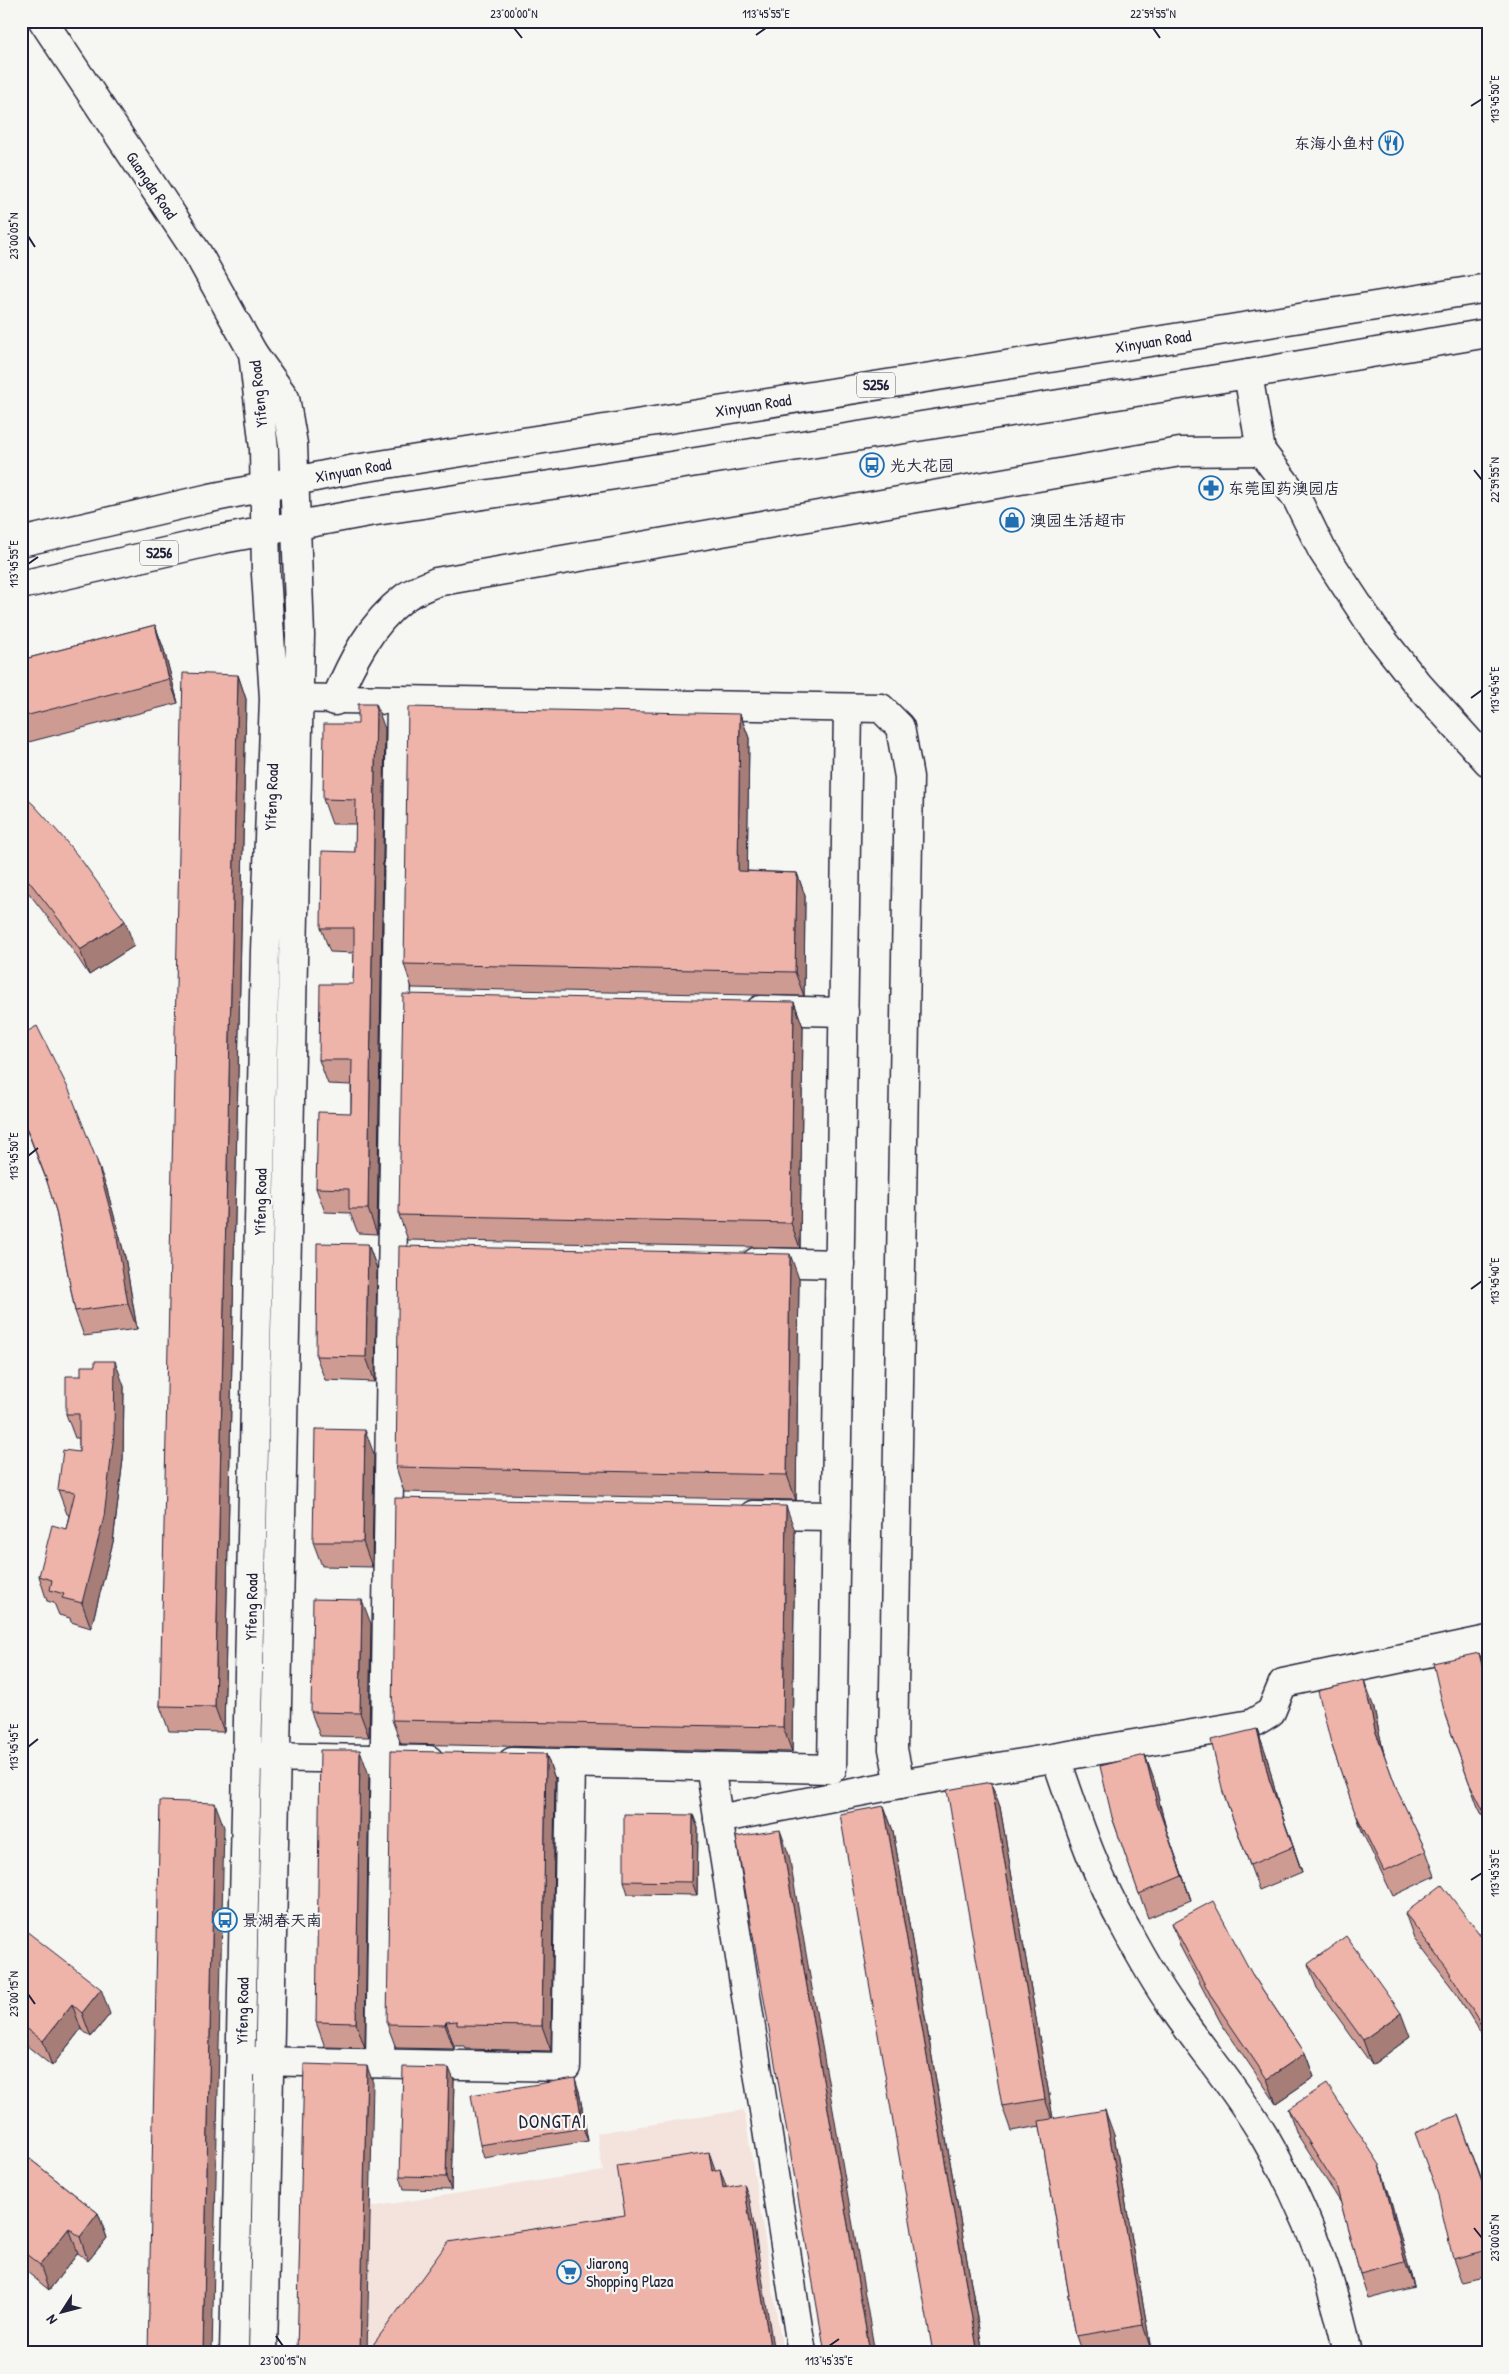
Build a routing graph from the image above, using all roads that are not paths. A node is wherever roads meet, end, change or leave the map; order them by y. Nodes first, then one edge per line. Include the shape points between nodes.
1 (43, 21) edge
2 (1488, 288) edge
3 (1488, 333) edge
4 (253, 353) junction
5 (1248, 374) junction
6 (1261, 451) junction
7 (295, 481) junction
8 (264, 487) junction
9 (297, 525) junction
10 (265, 531) junction
11 (21, 542) edge
12 (21, 586) edge
13 (286, 699) junction
14 (335, 701) junction
15 (401, 702) junction
16 (848, 708) junction
17 (1488, 762) edge
18 (396, 1003) junction
19 (426, 1004) edge
20 (734, 1010) edge
21 (844, 1012) junction
22 (392, 1255) junction
23 (422, 1256) edge
24 (730, 1262) edge
25 (840, 1264) junction
26 (388, 1507) junction
27 (418, 1508) edge
28 (727, 1514) edge
29 (836, 1516) junction
30 (1488, 1640) edge
31 (248, 1756) junction
32 (276, 1757) junction
33 (1056, 1758) junction
34 (384, 1759) junction
35 (453, 1761) edge
36 (482, 1761) edge
37 (571, 1763) junction
38 (710, 1766) junction
39 (900, 1784) junction
40 (718, 1819) junction
41 (241, 2060) junction
42 (270, 2061) junction
43 (380, 2063) junction
44 (234, 2353) edge
45 (263, 2353) edge
46 (802, 2353) edge
47 (1348, 2353) edge

1 - 4 street, Guangda Road via 198,254
2 - 7 street, Xinyuan Road / S256
3 - 5 street, S256
4 - 7 street, Yifeng Road via 285,398
4 - 8 street, Yifeng Road via 264,450
5 - 6 street
5 - 9 street, S256
6 - 14 street via 1180,452 436,582 405,598 374,629 350,664
6 - 17 street via 1296,497 1322,550 1374,629 1416,682
7 - 8 street, Xinyuan Road / S256
7 - 9 street, Yifeng Road
8 - 10 street, Yifeng Road
8 - 11 street, Xinyuan Road / S256
9 - 10 street, S256
9 - 13 street, Yifeng Road via 300,635
10 - 12 street, S256
10 - 13 street, Yifeng Road
13 - 14 street
13 - 31 street, Yifeng Road via 266,951
13 - 32 street, Yifeng Road
14 - 15 street
15 - 16 street
15 - 18 street
16 - 21 street
16 - 39 street via 881,708 900,727 909,777 893,1749
18 - 19 street
18 - 22 street
20 - 21 street
21 - 25 street
22 - 23 street
22 - 26 street
24 - 25 street
25 - 29 street
26 - 27 street
26 - 34 street
28 - 29 street
29 - 38 street via 832,1769
30 - 33 street via 1283,1683 1271,1712 1251,1724
31 - 32 street
31 - 41 street, Yifeng Road
32 - 34 street
32 - 42 street, Yifeng Road
33 - 39 street
33 - 47 street via 1086,1844 1125,1927 1172,2006 1227,2079 1264,2136 1296,2195 1321,2258
34 - 35 street
34 - 43 street
36 - 37 street
37 - 38 street
37 - 43 street via 566,2067
38 - 40 street
39 - 40 street
40 - 46 street
41 - 42 street
41 - 44 street, Yifeng Road
42 - 43 street
42 - 45 street, Yifeng Road

